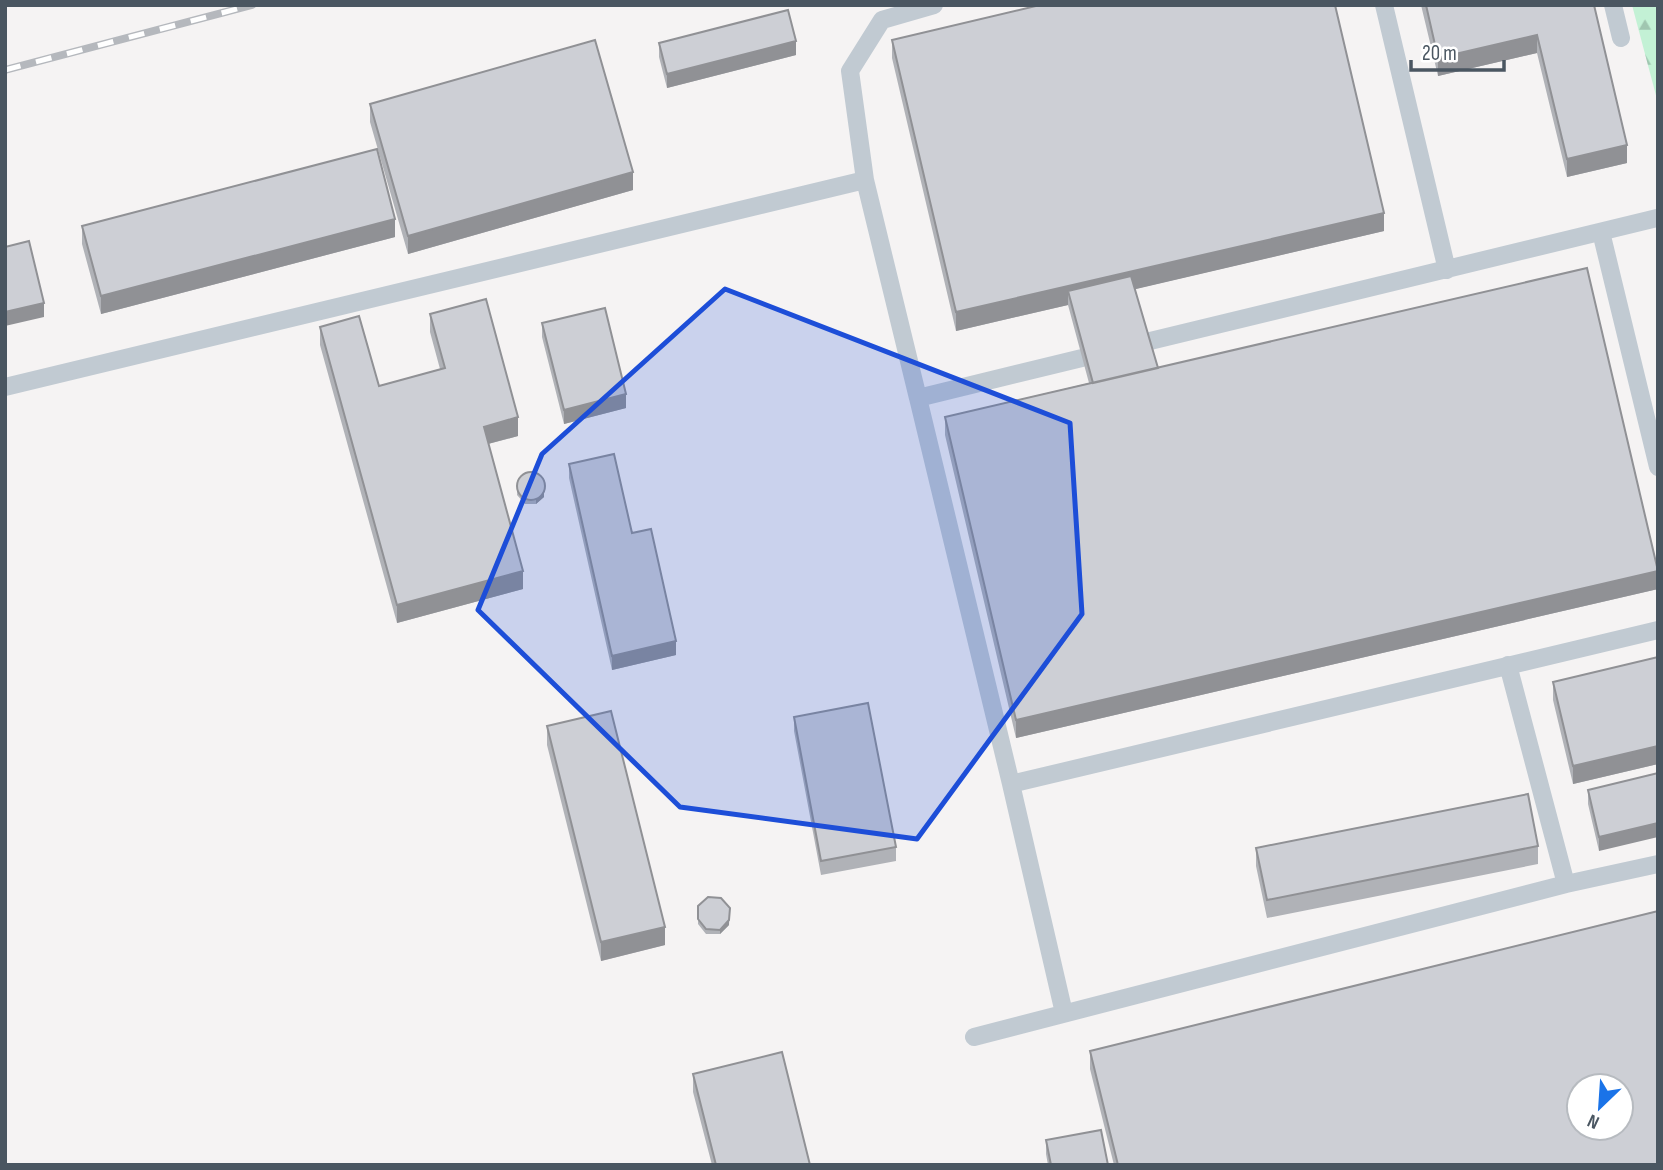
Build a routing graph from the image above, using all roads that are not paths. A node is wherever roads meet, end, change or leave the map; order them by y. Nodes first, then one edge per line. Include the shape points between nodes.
1 (934, 5) edge
2 (1384, 5) edge
3 (1613, 5) edge
4 (1621, 38) dead end
5 (864, 180) junction
6 (1657, 218) edge
7 (1601, 232) junction
8 (1447, 270) junction
9 (1146, 342) edge
10 (1082, 358) edge
11 (5, 387) edge
12 (918, 398) junction
13 (1658, 467) edge
14 (1658, 630) edge
15 (1508, 665) junction
16 (1011, 784) junction
17 (1658, 864) edge
18 (1566, 884) junction
19 (1064, 1013) junction
20 (974, 1037) dead end

1 - 5 lane via 882,20 850,71
2 - 8 lane
3 - 4 lane
5 - 11 lane
5 - 12 lane
6 - 7 lane
7 - 8 lane
7 - 13 lane
8 - 9 lane
10 - 12 lane
12 - 16 lane
14 - 15 lane
15 - 16 lane
15 - 18 lane
16 - 19 lane
17 - 18 lane
18 - 19 lane
19 - 20 lane

